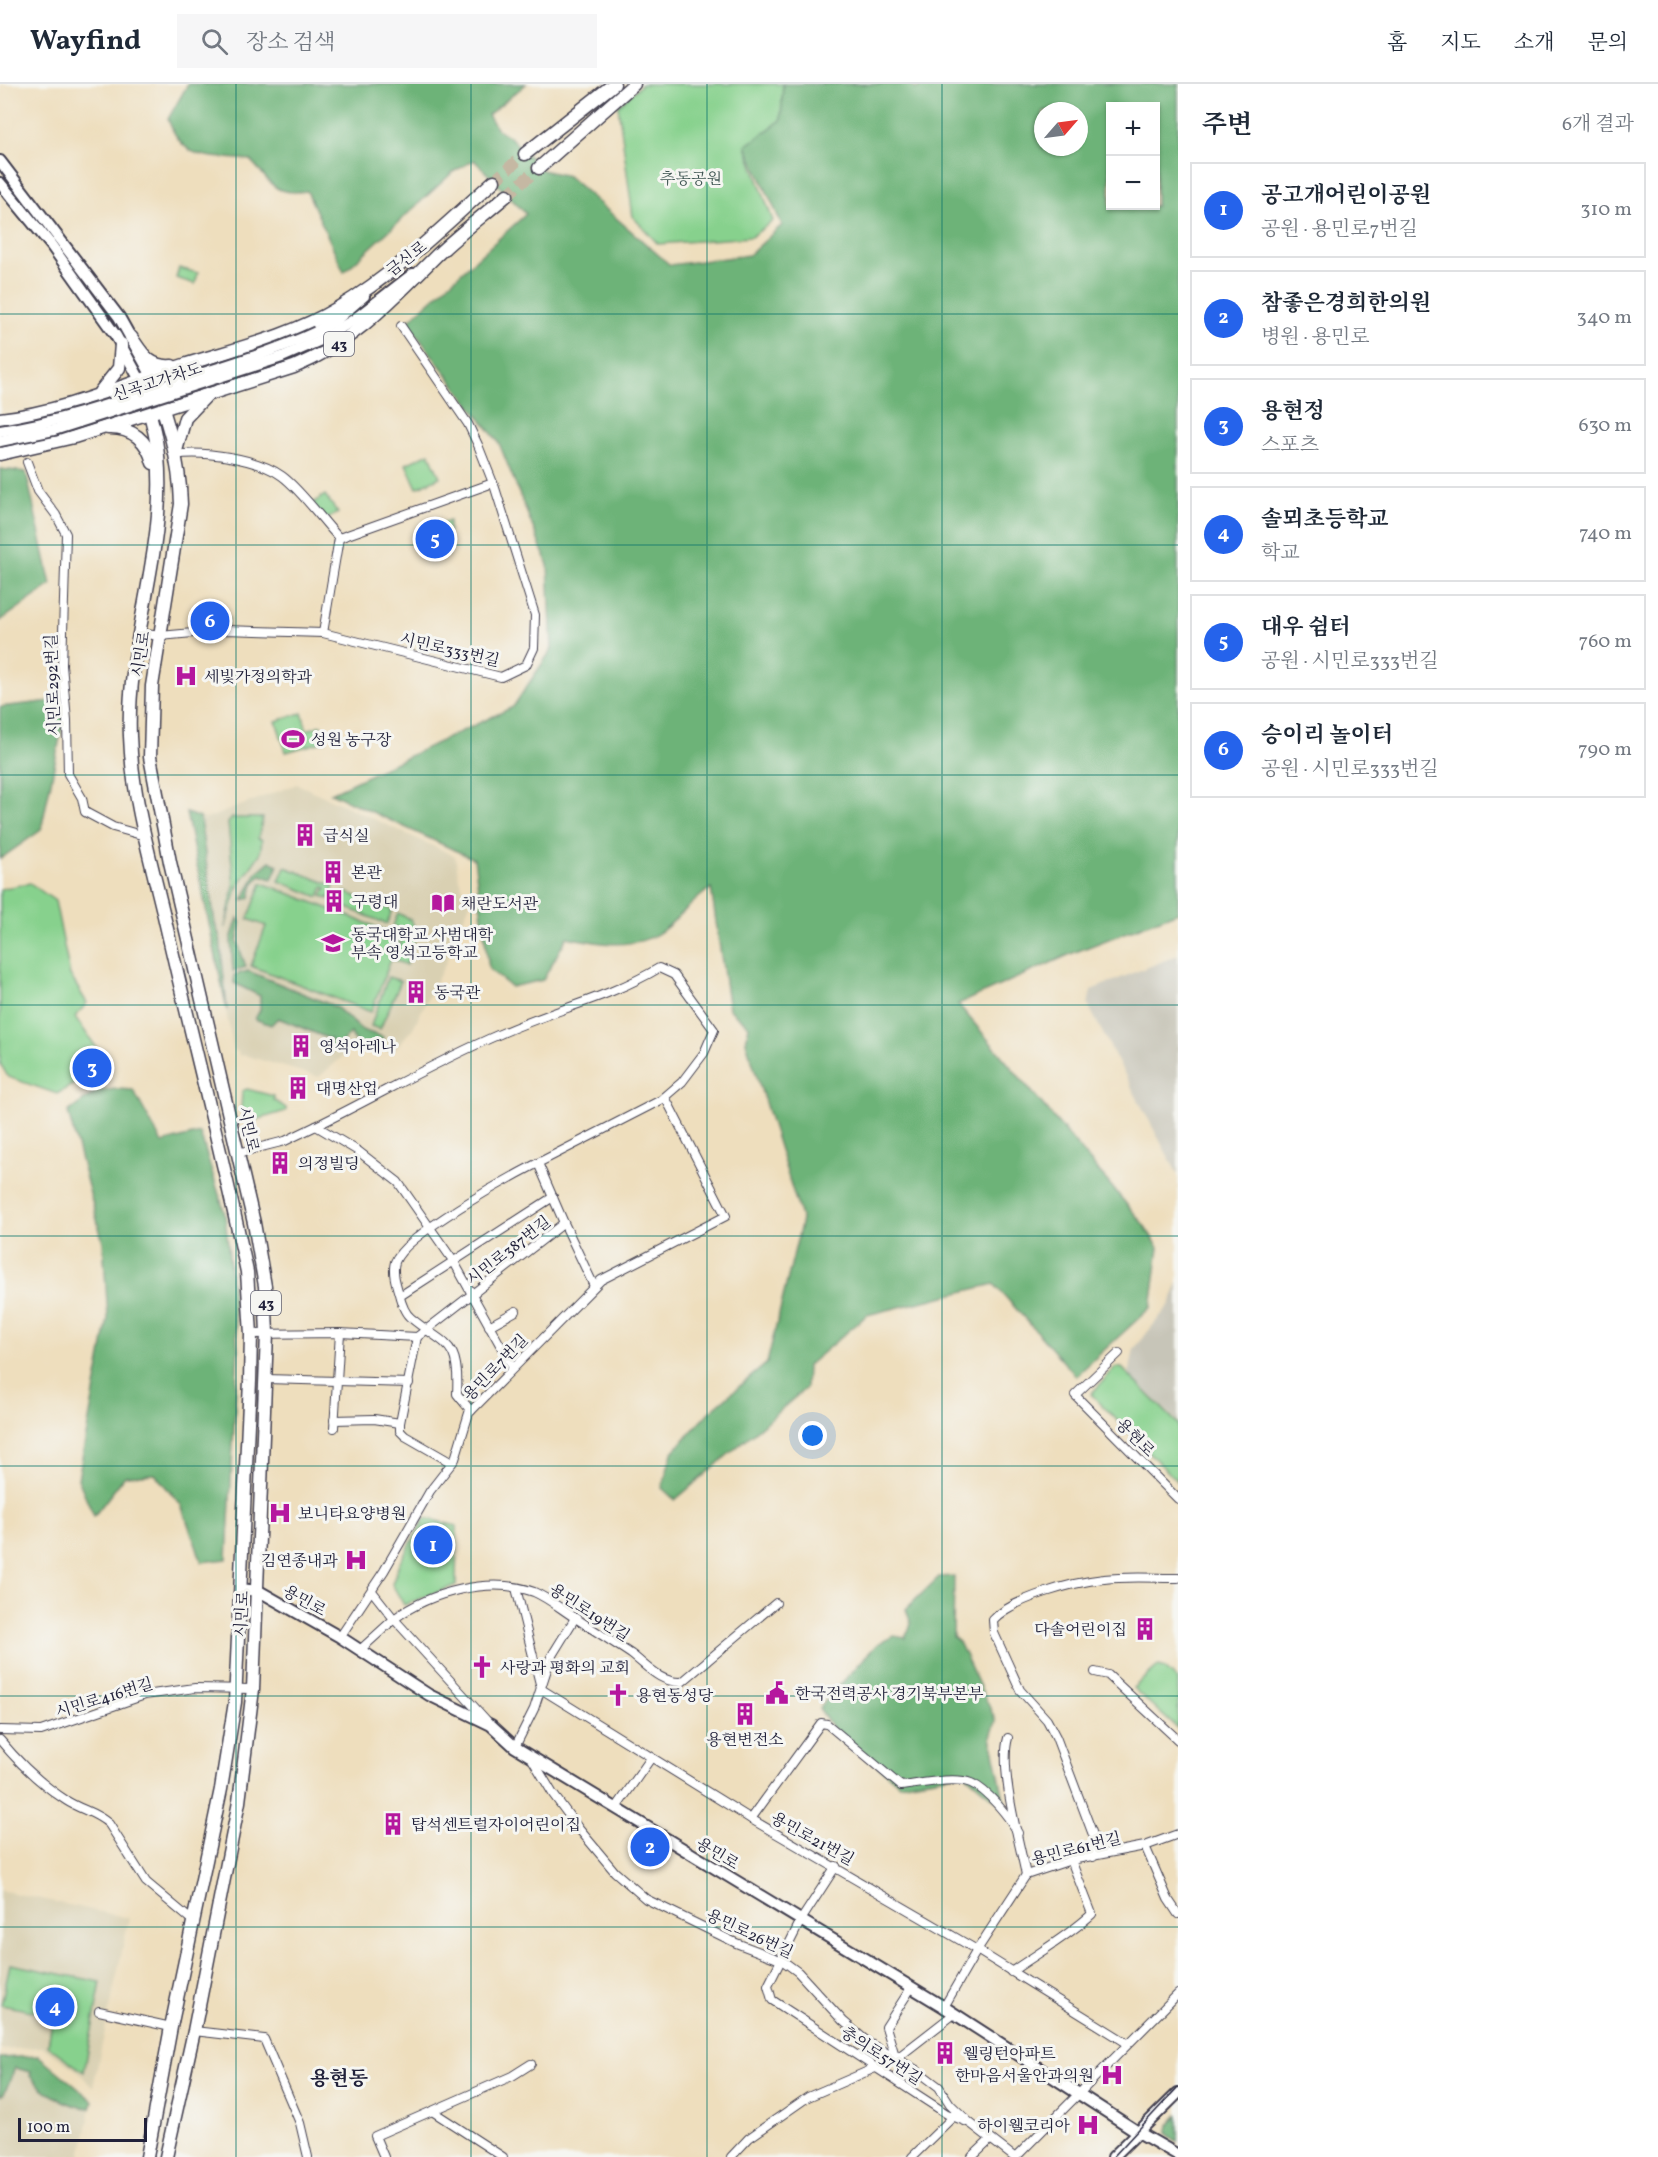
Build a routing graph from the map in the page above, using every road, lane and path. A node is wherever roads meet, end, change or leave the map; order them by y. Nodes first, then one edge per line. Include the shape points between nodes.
1 (614, 84) edge
2 (634, 84) edge
3 (525, 154) tunnel mouth
4 (0, 161) edge
5 (539, 168) tunnel mouth
6 (494, 181) tunnel mouth
7 (0, 183) edge
8 (507, 195) tunnel mouth
9 (464, 208) junction
10 (439, 253) junction
11 (401, 326) dead end
12 (318, 336) junction
13 (126, 340) junction
14 (208, 358) junction
15 (152, 376) junction
16 (140, 380) junction
17 (212, 392) junction
18 (91, 396) junction
19 (163, 408) junction
20 (149, 413) junction
21 (0, 419) edge
22 (98, 430) junction
23 (0, 431) edge
24 (0, 441) edge
25 (0, 454) edge
26 (175, 455) junction
27 (27, 462) dead end
28 (493, 483) junction
29 (159, 486) junction
30 (339, 538) junction
31 (139, 633) junction
32 (323, 633) junction
33 (159, 636) junction
34 (146, 836) junction
35 (665, 1097) junction
36 (316, 1126) junction
37 (238, 1153) junction
38 (538, 1163) junction
39 (553, 1197) junction
40 (564, 1223) junction
41 (431, 1228) junction
42 (454, 1262) junction
43 (594, 1286) junction
44 (472, 1295) junction
45 (400, 1296) junction
46 (516, 1311) dead end
47 (489, 1326) junction
48 (428, 1328) junction
49 (340, 1333) junction
50 (251, 1334) junction
51 (267, 1334) junction
52 (417, 1337) junction
53 (1119, 1353) dead end
54 (513, 1368) junction
55 (266, 1379) junction
56 (336, 1381) junction
57 (409, 1383) junction
58 (471, 1411) junction
59 (400, 1423) junction
60 (452, 1463) junction
61 (1178, 1499) edge
62 (1178, 1578) edge
63 (516, 1588) junction
64 (240, 1589) junction
65 (372, 1591) junction
66 (259, 1592) junction
67 (776, 1603) dead end
68 (575, 1618) junction
69 (394, 1619) junction
70 (340, 1637) junction
71 (360, 1650) junction
72 (1095, 1672) dead end
73 (236, 1689) junction
74 (254, 1689) junction
75 (541, 1689) junction
76 (491, 1725) junction
77 (0, 1730) edge
78 (1008, 1738) dead end
79 (0, 1740) edge
80 (1178, 1740) edge
81 (515, 1748) junction
82 (532, 1757) junction
83 (651, 1758) junction
84 (616, 1808) junction
85 (751, 1819) junction
86 (1018, 1833) junction
87 (1178, 1834) edge
88 (1145, 1846) junction
89 (1093, 1857) junction
90 (1071, 1860) junction
91 (836, 1866) junction
92 (1026, 1875) junction
93 (1178, 1914) edge
94 (801, 1920) junction
95 (195, 1923) junction
96 (977, 1950) junction
97 (783, 1961) junction
98 (1011, 1972) junction
99 (911, 1988) junction
100 (1178, 1994) edge
101 (944, 2007) junction
102 (99, 2011) dead end
103 (954, 2014) junction
104 (171, 2027) junction
105 (194, 2031) junction
106 (1127, 2043) junction
107 (896, 2059) junction
108 (531, 2064) dead end
109 (877, 2068) junction
110 (1079, 2093) junction
111 (1178, 2093) edge
112 (432, 2111) junction
113 (956, 2114) junction
114 (1138, 2132) junction
115 (990, 2140) junction
116 (1178, 2155) edge
117 (147, 2157) edge
118 (166, 2157) edge
119 (308, 2157) edge
120 (384, 2157) edge
121 (503, 2157) edge
122 (731, 2157) edge
123 (912, 2157) edge
124 (972, 2157) edge
125 (1015, 2157) edge
126 (1113, 2157) edge

1 - 3 main road
2 - 5 main road
4 - 13 street, 시민로 via 71,251
6 - 9 main road, 금신로
7 - 13 street, 시민로
8 - 10 main road, 금신로 / 43
9 - 12 street, 금신로 via 419,256 387,275
9 - 14 main road via 338,308 297,327
10 - 12 street, 금신로 via 355,319
10 - 17 main road, 43 via 384,309 332,349 294,367
11 - 28 street, 시민로333번길 via 468,424
12 - 23 street, 신곡고가차도, bridge via 52,421
12 - 24 street, 신곡고가차도, bridge via 282,357 87,420
13 - 14 main road via 147,360 160,366
13 - 15 street, 시민로
13 - 16 street, 시민로
13 - 18 main road via 115,376
14 - 15 main road
15 - 16 main road
15 - 19 main road, 시민로
16 - 18 main road
16 - 20 main road, 시민로 / 43
17 - 19 main road
17 - 26 main road via 187,414
18 - 21 main road
19 - 20 main road
19 - 26 main road, 시민로
20 - 22 main road
20 - 29 main road, 시민로 / 43 via 157,444
22 - 25 main road
22 - 29 main road via 118,428 144,441
26 - 30 street via 195,452 243,461 282,476
26 - 33 main road, 시민로 / 43 via 180,514
27 - 34 street, 시민로292번길 via 38,491 66,534 62,665 68,774 85,812 113,827
28 - 30 street
28 - 32 street, 시민로333번길 via 535,615 534,648 526,665 501,677
29 - 31 main road, 시민로 / 43 via 153,558
30 - 32 street
31 - 33 street, 시민로333번길
31 - 34 main road, 시민로 / 43 via 131,689 130,736
32 - 33 street, 시민로333번길 via 226,630
33 - 37 main road, 시민로 / 43 via 149,714 153,779
34 - 50 main road, 시민로 / 43 via 240,1242
35 - 36 street via 704,1053 714,1030 674,975 659,968 636,982 580,1005 554,1010 497,1035
35 - 38 street
35 - 43 street, 용민로7번길 via 726,1216
36 - 37 street via 285,1141
36 - 41 street via 358,1151 398,1182
37 - 51 main road, 시민로 / 43 via 261,1264
38 - 39 street, 시민로387번길
38 - 41 street
39 - 40 street, 시민로387번길
39 - 42 street
40 - 43 street
40 - 44 street, 시민로387번길
41 - 42 street
41 - 45 street via 405,1248 396,1261 394,1274
42 - 44 street
42 - 45 street
43 - 54 street, 용민로7번길
44 - 47 street
44 - 48 street, 시민로387번길
45 - 48 street via 410,1317
46 - 47 street
47 - 54 street
48 - 52 street, 시민로387번길
48 - 58 street via 451,1349 457,1394
49 - 51 street
49 - 52 street
49 - 56 street
50 - 51 street
50 - 64 main road, 시민로 / 43
51 - 55 main road, 시민로 / 43
52 - 57 street
53 - 61 street, 용현로 via 1075,1395
54 - 58 street, 용민로7번길
55 - 56 street
55 - 66 main road, 시민로 / 43
56 - 57 street
56 - 59 street via 334,1424 374,1419
57 - 59 street
58 - 60 street, 용민로7번길 via 465,1421 462,1445
59 - 60 street via 405,1436
60 - 65 street, 용민로7번길 via 429,1491
62 - 89 street via 1095,1580 1042,1594 993,1620 993,1633 1020,1690 1047,1720 1056,1737 1095,1840
63 - 68 street, 용민로19번길 via 545,1597
63 - 69 street, 용민로19번길 via 478,1587 448,1593 418,1603
63 - 75 street
64 - 66 street, 용민로
64 - 73 main road, 시민로 / 43
65 - 69 street
65 - 70 street, 용민로7번길
66 - 70 street, 용민로
66 - 74 main road, 시민로 / 43
67 - 68 street, 용민로19번길 via 682,1682 672,1682 651,1671
68 - 75 street via 551,1658
69 - 71 street, 용민로19번길
69 - 76 street
70 - 71 street, 용민로
71 - 76 street, 용민로 via 429,1695
72 - 80 street via 1108,1675
73 - 74 street, 시민로416번길
73 - 77 street, 시민로416번길 via 195,1688 145,1695 41,1731
73 - 95 main road, 시민로 / 43
74 - 105 main road, 시민로 / 43 via 239,1802
75 - 81 street
75 - 83 street, 용민로21번길
76 - 81 street, 용민로
78 - 86 street via 1005,1749
79 - 95 street via 38,1780 69,1803 109,1824 146,1882
81 - 82 street, 용민로
82 - 84 street, 용민로
82 - 97 street, 용민로26번길 via 579,1829 615,1872 646,1899
83 - 84 street
83 - 85 street, 용민로21번길
84 - 94 street, 용민로
85 - 86 street via 821,1723 901,1786 959,1780 972,1783 1002,1810
85 - 91 street, 용민로21번길
86 - 92 street
87 - 88 street, 용민로61번길
88 - 89 street, 용민로61번길
88 - 93 street
89 - 90 street, 용민로61번길
90 - 92 street, 용민로61번길
90 - 98 street via 1092,1914 1070,1934
91 - 94 street, 충의로57번길
91 - 96 street, 용민로21번길
92 - 96 street, 용민로61번길
94 - 97 street, 충의로57번길
94 - 99 street, 용민로
95 - 104 main road, 시민로 / 43
96 - 98 street, 용민로21번길
96 - 101 street, 용민로61번길
97 - 107 street, 용민로26번길 via 843,2021
97 - 109 street, 충의로57번길 via 768,1986 772,2000
98 - 106 street, 용민로21번길
99 - 101 street, 용민로
99 - 107 street via 886,2027
100 - 106 street
101 - 103 street, 용민로
102 - 104 street
103 - 107 street
103 - 110 street, 용민로
104 - 117 main road, 시민로 / 43
105 - 118 main road, 시민로 / 43
105 - 119 street via 264,2039 300,2123
106 - 110 street
107 - 109 street
107 - 113 street, 용민로26번길 via 939,2087
108 - 112 street
109 - 113 street, 충의로57번길
109 - 122 street via 857,2073 808,2097 750,2138
110 - 114 street, 용민로
110 - 125 street
111 - 114 street
112 - 120 street via 375,2136
112 - 121 street
113 - 115 street, 충의로57번길
113 - 123 street
114 - 116 street, 용민로
114 - 126 street
115 - 124 street
115 - 125 street, 충의로57번길

